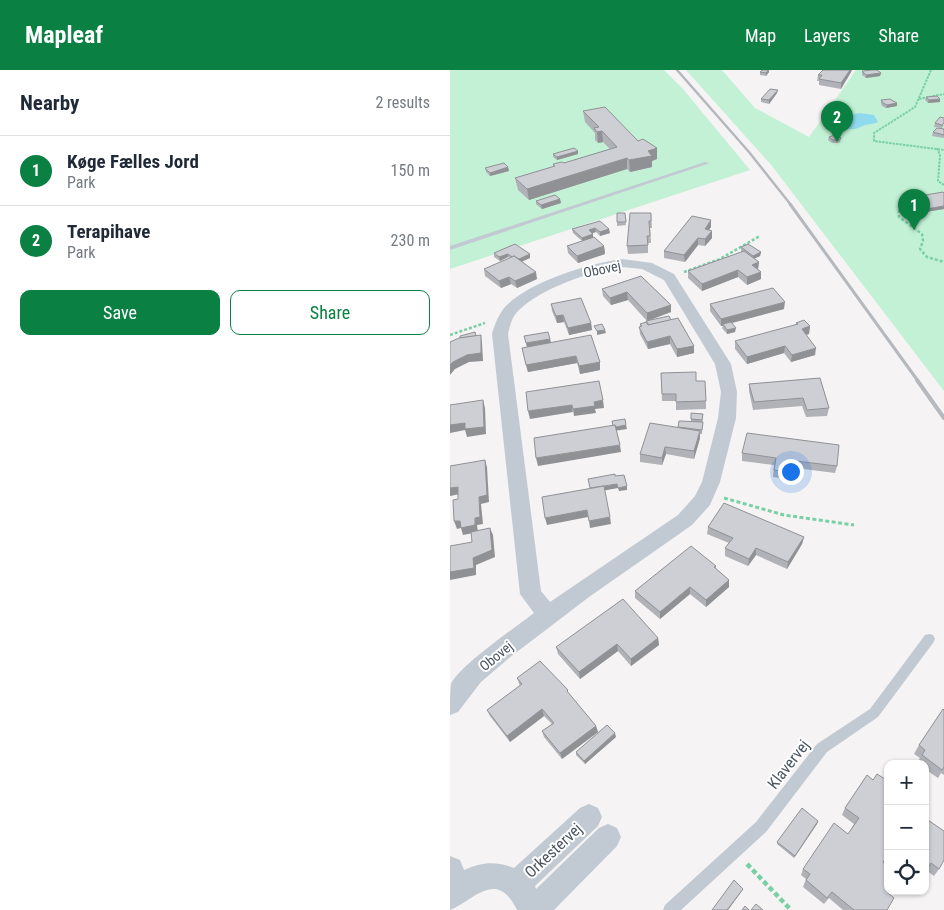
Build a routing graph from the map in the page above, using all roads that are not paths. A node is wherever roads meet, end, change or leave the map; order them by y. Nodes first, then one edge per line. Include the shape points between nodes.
1 (707, 162) dead end
2 (450, 248) edge
3 (548, 614) junction
4 (929, 639) dead end
5 (450, 704) edge
6 (589, 817) dead end
7 (608, 837) dead end
8 (516, 884) junction
9 (453, 885) edge
10 (533, 910) edge
11 (670, 910) edge

1 - 2 lane
3 - 3 street, Obovej via 531,594 500,334 503,322 526,297 580,273 621,263 657,269 669,277 723,364 729,392 727,418 706,493 685,520
3 - 5 street, Obovej via 482,665
4 - 11 lane, Klavervej via 874,713 822,748 761,827
6 - 8 street, Orkestervej
7 - 10 street, Orkestervej
8 - 9 street via 491,876
8 - 10 street via 527,896

